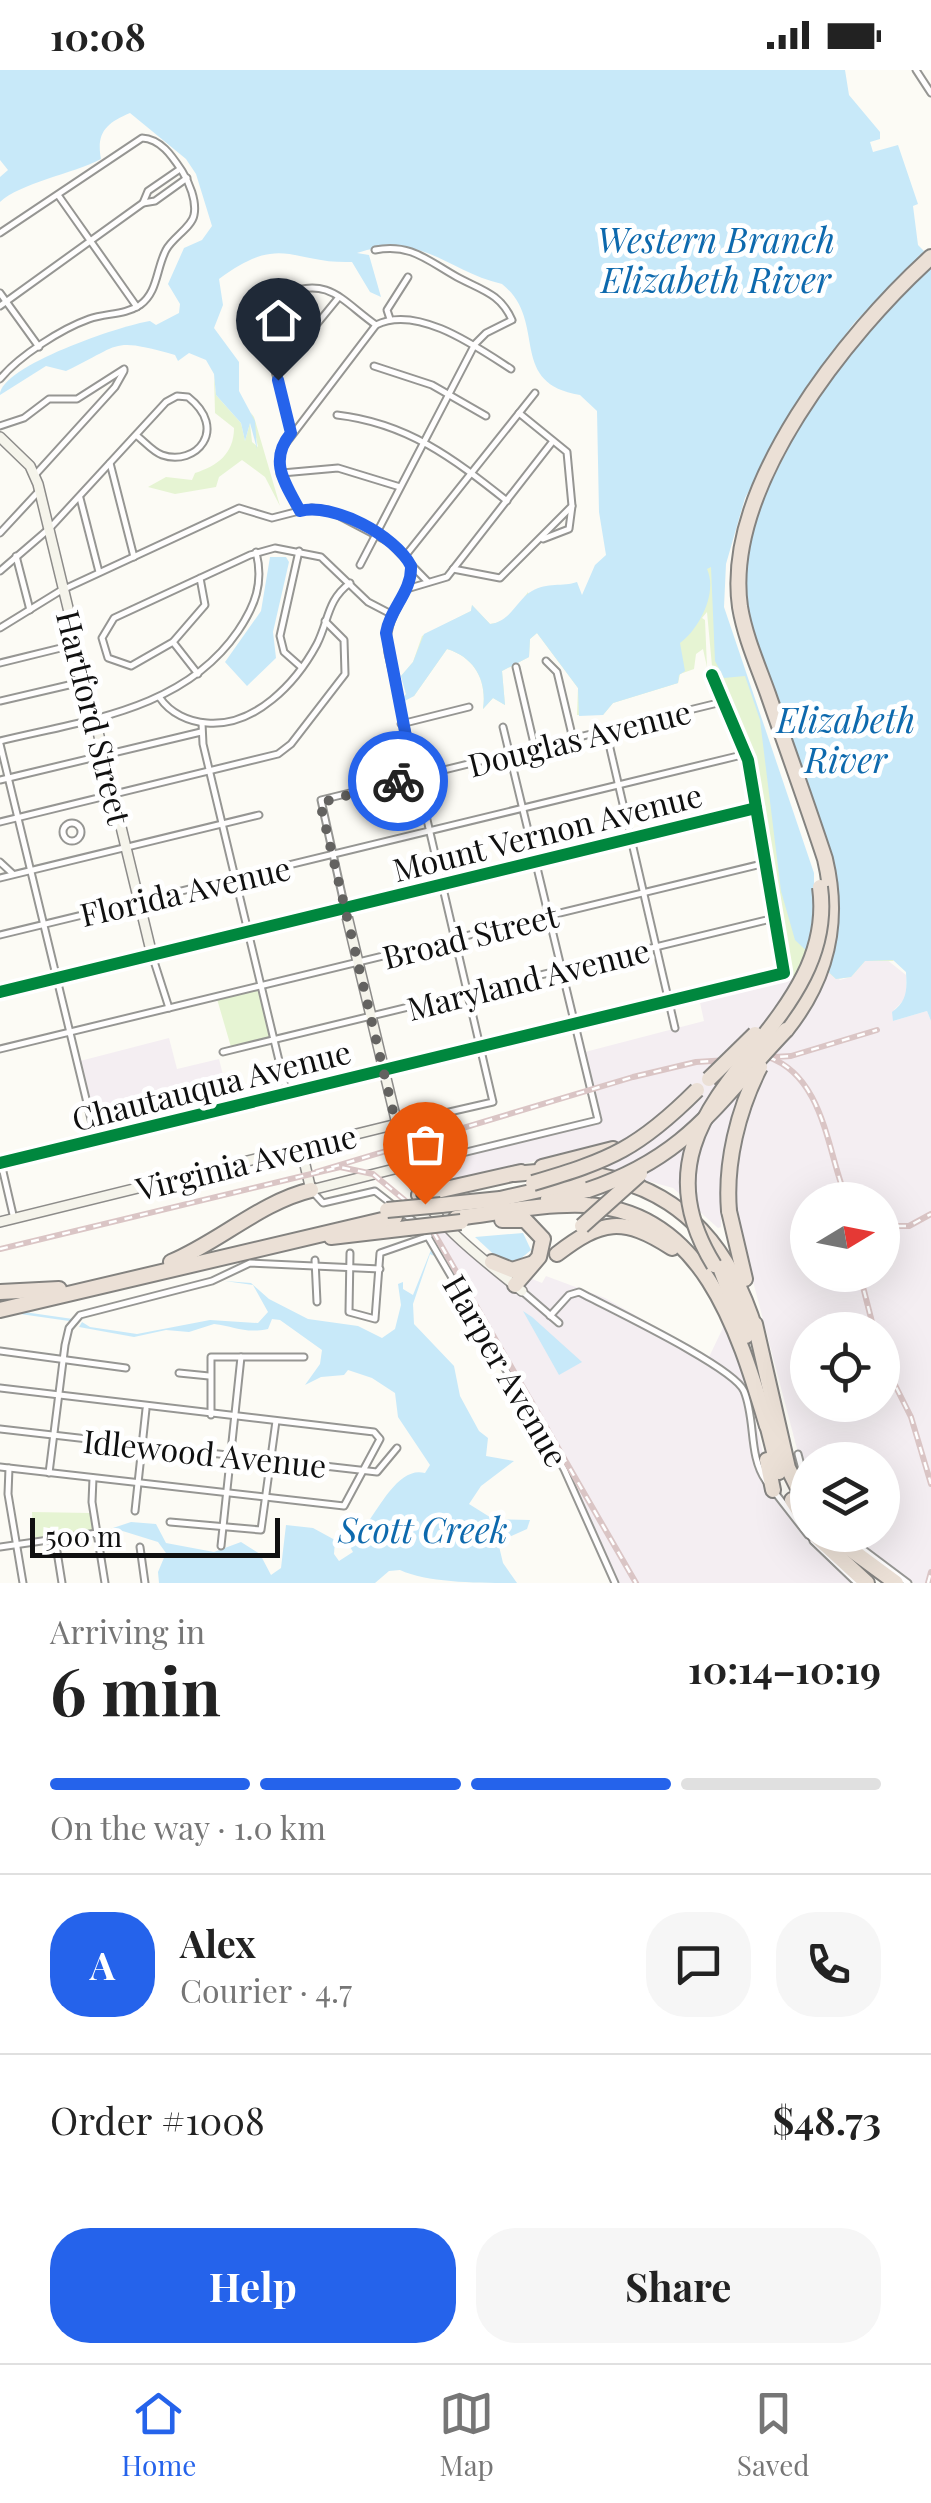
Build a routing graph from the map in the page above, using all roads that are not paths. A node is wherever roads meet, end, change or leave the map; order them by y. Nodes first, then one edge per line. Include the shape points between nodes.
1 (916, 70) edge
2 (931, 93) edge
3 (183, 173) junction
4 (57, 195) junction
5 (143, 203) junction
6 (0, 233) edge
7 (90, 241) junction
8 (375, 250) dead end
9 (931, 254) edge
10 (408, 276) dead end
11 (0, 293) edge
12 (339, 297) junction
13 (3, 304) edge
14 (138, 307) junction
15 (390, 319) junction
16 (376, 325) junction
17 (474, 346) junction
18 (40, 347) junction
19 (374, 366) dead end
20 (512, 369) dead end
21 (276, 374) junction
22 (0, 378) edge
23 (104, 382) junction
24 (112, 391) junction
25 (450, 393) junction
26 (535, 393) dead end
27 (519, 413) junction
28 (336, 415) dead end
29 (486, 416) dead end
30 (0, 426) edge
31 (291, 433) junction
32 (136, 434) junction
33 (0, 437) edge
34 (425, 440) junction
35 (554, 440) junction
36 (110, 462) junction
37 (472, 472) junction
38 (280, 474) junction
39 (35, 475) junction
40 (400, 487) junction
41 (40, 490) junction
42 (80, 496) junction
43 (508, 501) junction
44 (572, 506) junction
45 (300, 511) junction
46 (49, 529) junction
47 (0, 533) edge
48 (376, 534) junction
49 (540, 541) junction
50 (300, 550) junction
51 (256, 552) junction
52 (16, 556) junction
53 (134, 556) junction
54 (405, 556) junction
55 (360, 565) dead end
56 (411, 566) junction
57 (453, 569) junction
58 (0, 571) edge
59 (99, 572) junction
60 (200, 578) junction
61 (428, 582) junction
62 (350, 583) junction
63 (64, 589) junction
64 (407, 591) junction
65 (30, 610) junction
66 (391, 614) junction
67 (325, 622) junction
68 (0, 628) edge
69 (174, 642) junction
70 (77, 644) junction
71 (546, 661) dead end
72 (0, 662) edge
73 (300, 667) junction
74 (516, 667) dead end
75 (198, 674) junction
76 (712, 675) dead end
77 (86, 681) junction
78 (160, 698) junction
79 (0, 701) edge
80 (722, 702) junction
81 (469, 708) dead end
82 (95, 718) junction
83 (202, 723) junction
84 (401, 724) junction
85 (504, 727) dead end
86 (606, 731) junction
87 (202, 732) junction
88 (573, 738) junction
89 (0, 743) edge
90 (536, 748) junction
91 (510, 754) junction
92 (746, 754) junction
93 (104, 756) junction
94 (210, 771) junction
95 (8, 778) junction
96 (414, 778) junction
97 (0, 780) edge
98 (619, 785) junction
99 (114, 794) junction
100 (66, 806) junction
101 (523, 808) junction
102 (756, 808) junction
103 (259, 815) dead end
104 (18, 818) junction
105 (0, 822) edge
106 (70, 822) junction
107 (222, 824) junction
108 (427, 831) junction
109 (632, 839) junction
110 (74, 842) junction
111 (126, 847) junction
112 (332, 855) junction
113 (78, 859) junction
114 (0, 862) edge
115 (536, 862) junction
116 (766, 863) junction
117 (30, 870) junction
118 (12, 874) junction
119 (0, 878) edge
120 (235, 878) junction
121 (440, 885) junction
122 (820, 887) junction
123 (645, 892) junction
124 (139, 901) junction
125 (345, 908) junction
126 (549, 915) junction
127 (775, 918) junction
128 (44, 924) junction
129 (248, 931) junction
130 (0, 935) edge
131 (454, 939) junction
132 (658, 946) junction
133 (152, 955) junction
134 (358, 962) junction
135 (562, 970) junction
136 (57, 978) junction
137 (261, 986) junction
138 (0, 992) edge
139 (466, 993) junction
140 (672, 1001) junction
141 (169, 1008) junction
142 (370, 1016) junction
143 (575, 1024) junction
144 (675, 1028) dead end
145 (786, 1030) junction
146 (70, 1032) junction
147 (274, 1039) junction
148 (480, 1047) junction
149 (1, 1048) edge
150 (223, 1052) dead end
151 (0, 1057) edge
152 (384, 1070) junction
153 (697, 1090) junction
154 (288, 1094) junction
155 (396, 1124) junction
156 (96, 1140) junction
157 (301, 1148) junction
158 (669, 1152) junction
159 (0, 1163) edge
160 (406, 1166) junction
161 (514, 1174) junction
162 (616, 1182) junction
163 (311, 1190) junction
164 (419, 1194) junction
165 (453, 1218) junction
166 (14, 1219) junction
167 (398, 1220) junction
168 (0, 1222) edge
169 (430, 1236) junction
170 (262, 1248) junction
171 (350, 1253) dead end
172 (557, 1254) junction
173 (316, 1260) dead end
174 (536, 1261) junction
175 (171, 1262) junction
176 (492, 1262) junction
177 (317, 1268) junction
178 (349, 1268) junction
179 (380, 1269) junction
180 (64, 1288) junction
181 (518, 1288) junction
182 (0, 1292) edge
183 (317, 1302) dead end
184 (0, 1309) edge
185 (733, 1309) junction
186 (550, 1316) junction
187 (559, 1323) dead end
188 (756, 1332) junction
189 (0, 1351) edge
190 (241, 1356) junction
191 (304, 1358) dead end
192 (63, 1360) junction
193 (126, 1368) dead end
194 (750, 1371) junction
195 (179, 1373) dead end
196 (209, 1376) junction
197 (0, 1388) edge
198 (59, 1396) junction
199 (146, 1408) junction
200 (211, 1415) junction
201 (237, 1417) junction
202 (276, 1421) junction
203 (768, 1426) junction
204 (0, 1428) edge
205 (54, 1434) junction
206 (142, 1444) junction
207 (782, 1446) junction
208 (397, 1448) dead end
209 (232, 1455) junction
210 (763, 1456) junction
211 (271, 1459) junction
212 (790, 1461) edge
213 (0, 1468) edge
214 (9, 1468) junction
215 (366, 1469) junction
216 (49, 1473) junction
217 (790, 1473) edge
218 (94, 1478) junction
219 (137, 1483) junction
220 (773, 1490) joint
221 (790, 1492) edge
222 (228, 1493) junction
223 (267, 1498) junction
224 (790, 1500) edge
225 (135, 1511) dead end
226 (790, 1511) edge
227 (170, 1522) dead end
228 (223, 1528) junction
229 (97, 1533) junction
230 (55, 1539) junction
231 (17, 1544) junction
232 (140, 1546) dead end
233 (221, 1546) dead end
234 (0, 1547) edge
235 (827, 1552) edge
236 (831, 1552) edge
237 (854, 1552) edge
238 (867, 1552) edge
239 (23, 1583) edge
240 (62, 1583) edge
241 (105, 1583) edge
242 (146, 1583) edge
243 (615, 1583) edge
244 (857, 1583) edge
245 (868, 1583) edge
246 (896, 1583) edge
247 (908, 1583) edge

1 - 2 street
3 - 4 street via 156,141 138,138
3 - 5 street via 158,200
3 - 5 street via 148,191
3 - 14 street via 194,217 170,242 152,293
4 - 6 street
4 - 7 street
5 - 7 street
7 - 13 street
7 - 14 street
8 - 17 street via 426,256 493,294 512,322
9 - 122 highway via 876,307 808,396 758,486 734,551 737,631 813,848
9 - 145 highway via 869,320 805,408 766,480 740,556 743,620 832,891 822,969
10 - 15 street via 387,310
11 - 13 street
12 - 16 street
12 - 21 street
12 - 21 street via 306,286 248,310
13 - 18 street
14 - 18 street via 78,324
15 - 16 street
15 - 17 street via 411,320
16 - 31 street
17 - 20 street
17 - 25 street
18 - 22 street
19 - 25 street
21 - 31 street
23 - 24 street
23 - 24 street via 124,369
23 - 30 street via 77,399 49,400
24 - 39 street
25 - 29 street
25 - 34 street
26 - 27 street
27 - 35 street
27 - 37 street
28 - 34 street
31 - 38 street via 278,456
32 - 32 street via 180,396 206,414 210,430 196,448 169,456
32 - 36 street
33 - 39 street, Hartford Street
34 - 37 street
34 - 40 street
35 - 43 street
35 - 44 street via 570,458
36 - 42 street
36 - 53 street
37 - 43 street
37 - 54 street
38 - 40 street via 338,468
38 - 45 street
39 - 41 street, Hartford Street
40 - 48 street
41 - 46 street, Hartford Street
41 - 47 street
42 - 46 street
42 - 59 street
43 - 57 street
44 - 49 street
44 - 49 street via 569,530
45 - 48 street via 328,510
45 - 53 street via 272,518 235,509
46 - 52 street
46 - 63 street, Hartford Street
48 - 54 street
48 - 55 street
49 - 57 street via 500,578
50 - 51 street
50 - 62 street via 328,561
50 - 73 street via 280,636 284,652
51 - 60 street
51 - 75 street via 260,578 252,610
52 - 58 street
52 - 65 street
53 - 59 street
54 - 56 street
56 - 61 street
56 - 64 street
57 - 61 street via 442,581
59 - 63 street
60 - 69 street via 205,605
60 - 69 street via 114,618 102,638 108,658 123,666
61 - 64 street
62 - 66 street
62 - 67 street via 332,601
63 - 65 street
63 - 70 street, Hartford Street
64 - 66 street
65 - 68 street
66 - 84 street via 386,644
67 - 73 street
67 - 94 street via 346,646 340,684 283,751
69 - 75 street
70 - 72 street
70 - 77 street, Hartford Street
71 - 88 street via 557,672
73 - 83 street via 256,712
74 - 90 street
75 - 78 street
76 - 80 street
77 - 79 street
77 - 82 street, Hartford Street
78 - 82 street
78 - 83 street via 174,713
80 - 86 street, Douglas Avenue
80 - 92 street
81 - 84 street
82 - 89 street
82 - 93 street, Hartford Street
83 - 87 street
84 - 96 street
85 - 91 street
86 - 88 street, Douglas Avenue
86 - 98 street
87 - 93 street
87 - 94 street
88 - 90 street, Douglas Avenue
89 - 95 street
90 - 91 street, Douglas Avenue
91 - 96 street, Douglas Avenue
91 - 101 street
92 - 98 street, Florida Avenue
92 - 102 street
93 - 95 street
93 - 99 street, Hartford Street
94 - 99 street
94 - 107 street
95 - 97 street
95 - 104 street
96 - 108 street
96 - 112 street, Douglas Avenue via 320,802
98 - 101 street, Florida Avenue
98 - 109 street
99 - 100 street
99 - 111 street, Hartford Street
100 - 104 street
100 - 106 street
101 - 108 street, Florida Avenue
101 - 115 street
102 - 109 street, Mount Vernon Avenue
102 - 116 street
103 - 107 street
104 - 105 street
104 - 117 street
106 - 110 street via 80,830
106 - 110 street via 64,834
107 - 111 street
107 - 120 street
108 - 112 street, Florida Avenue
108 - 121 street
109 - 115 street, Mount Vernon Avenue
109 - 123 street
110 - 113 street
111 - 113 street
111 - 124 street, Hartford Street
112 - 120 street, Florida Avenue
112 - 125 street
113 - 117 street
114 - 118 street
115 - 121 street, Mount Vernon Avenue
115 - 126 street
116 - 123 street, Broad Street
116 - 127 street
117 - 118 street
117 - 128 street
118 - 119 street
120 - 124 street, Florida Avenue
120 - 129 street
121 - 125 street, Mount Vernon Avenue
121 - 131 street
122 - 153 highway, bridge via 814,940 796,983 770,1019
122 - 185 highway, bridge via 817,938 801,983 716,1093 697,1135 688,1196
123 - 126 street, Broad Street
123 - 132 street
124 - 128 street, Florida Avenue
124 - 133 street, Hartford Street
125 - 129 street, Mount Vernon Avenue
125 - 134 street
126 - 131 street, Broad Street
126 - 135 street
127 - 132 street, Maryland Avenue
127 - 140 street, Chautauqua Avenue via 784,973
128 - 130 street, Florida Avenue
128 - 136 street
129 - 133 street, Mount Vernon Avenue
129 - 137 street
131 - 134 street, Broad Street
131 - 139 street
132 - 135 street, Maryland Avenue
132 - 140 street
133 - 136 street, Mount Vernon Avenue
133 - 141 street, Hartford Street
134 - 137 street, Broad Street
134 - 142 street
135 - 139 street, Maryland Avenue
135 - 143 street
136 - 138 street, Mount Vernon Avenue
136 - 146 street
137 - 141 street, Broad Street
137 - 147 street
139 - 142 street, Maryland Avenue
139 - 148 street
140 - 143 street, Chautauqua Avenue
140 - 144 street
141 - 146 street, Broad Street
142 - 147 street, Maryland Avenue
142 - 152 street
143 - 148 street, Chautauqua Avenue
143 - 160 street via 598,1120
145 - 158 highway, bridge via 708,1119
145 - 188 highway, bridge via 744,1103 729,1168 729,1211
146 - 149 street, Broad Street
146 - 156 street
147 - 150 street, Maryland Avenue
147 - 154 street
148 - 152 street, Chautauqua Avenue
148 - 155 street, Virginia Avenue via 493,1102
149 - 151 street
152 - 154 street, Chautauqua Avenue
152 - 155 street
153 - 161 highway, bridge via 626,1143
153 - 165 highway, bridge via 620,1155
154 - 156 street, Chautauqua Avenue
155 - 157 street, Virginia Avenue
155 - 160 street
156 - 159 street, Chautauqua Avenue
157 - 163 street
157 - 166 street, Virginia Avenue
158 - 165 highway, bridge via 588,1190
158 - 172 highway, bridge
159 - 166 street
160 - 163 street
160 - 164 street
161 - 162 highway
161 - 164 highway
162 - 165 highway via 579,1180
162 - 188 highway via 665,1200 714,1241 739,1279
163 - 169 street, Harper Avenue via 323,1203 375,1191
163 - 175 highway via 284,1198
164 - 165 street
165 - 167 highway, bridge
165 - 174 highway via 530,1222 543,1238
165 - 176 street
165 - 181 street
165 - 185 highway via 580,1205 630,1214 684,1248
166 - 168 street, Virginia Avenue
167 - 170 highway
167 - 170 highway
167 - 175 highway
169 - 179 street via 382,1250
169 - 243 street, Harper Avenue via 564,1469
170 - 184 highway
171 - 178 street
172 - 181 highway
172 - 185 highway via 599,1226 641,1232 690,1262
173 - 177 street
174 - 176 highway via 512,1270
174 - 181 highway
175 - 180 highway
176 - 181 street
177 - 178 street
177 - 183 street
177 - 192 street via 250,1264 200,1284 89,1311 69,1328
178 - 179 street
178 - 179 street via 350,1314 362,1318 376,1318
180 - 182 highway
180 - 184 highway
181 - 186 street
185 - 194 highway
185 - 203 highway
186 - 187 street
186 - 210 street via 579,1292 716,1364 743,1388
188 - 207 highway
189 - 192 street
190 - 191 street
190 - 196 street via 211,1358
190 - 201 street
192 - 193 street
192 - 198 street
194 - 203 highway
194 - 210 highway
195 - 196 street
196 - 200 street
197 - 198 street
198 - 199 street
198 - 205 street
199 - 200 street
199 - 206 street
200 - 201 street
201 - 202 street
201 - 209 street
202 - 211 street
202 - 215 street via 371,1432 380,1440
203 - 221 highway
204 - 205 street, Idlewood Avenue
205 - 206 street, Idlewood Avenue
205 - 216 street
206 - 209 street, Idlewood Avenue
206 - 219 street
207 - 212 highway
207 - 217 highway
208 - 215 street, Idlewood Avenue via 382,1472
209 - 211 street, Idlewood Avenue
209 - 222 street
210 - 220 highway
210 - 224 highway
211 - 215 street, Idlewood Avenue
211 - 223 street
213 - 214 street
214 - 216 street
214 - 231 street
215 - 223 street via 346,1506
216 - 218 street
218 - 219 street
218 - 229 street
219 - 222 street
219 - 225 street
220 - 226 street
222 - 223 street
222 - 228 street
223 - 228 street via 258,1532
227 - 228 street
228 - 233 street
229 - 230 street
229 - 241 street
230 - 231 street
230 - 240 street
231 - 234 street
231 - 239 street
232 - 242 street
235 - 244 street
236 - 245 highway
237 - 246 highway
238 - 247 street

